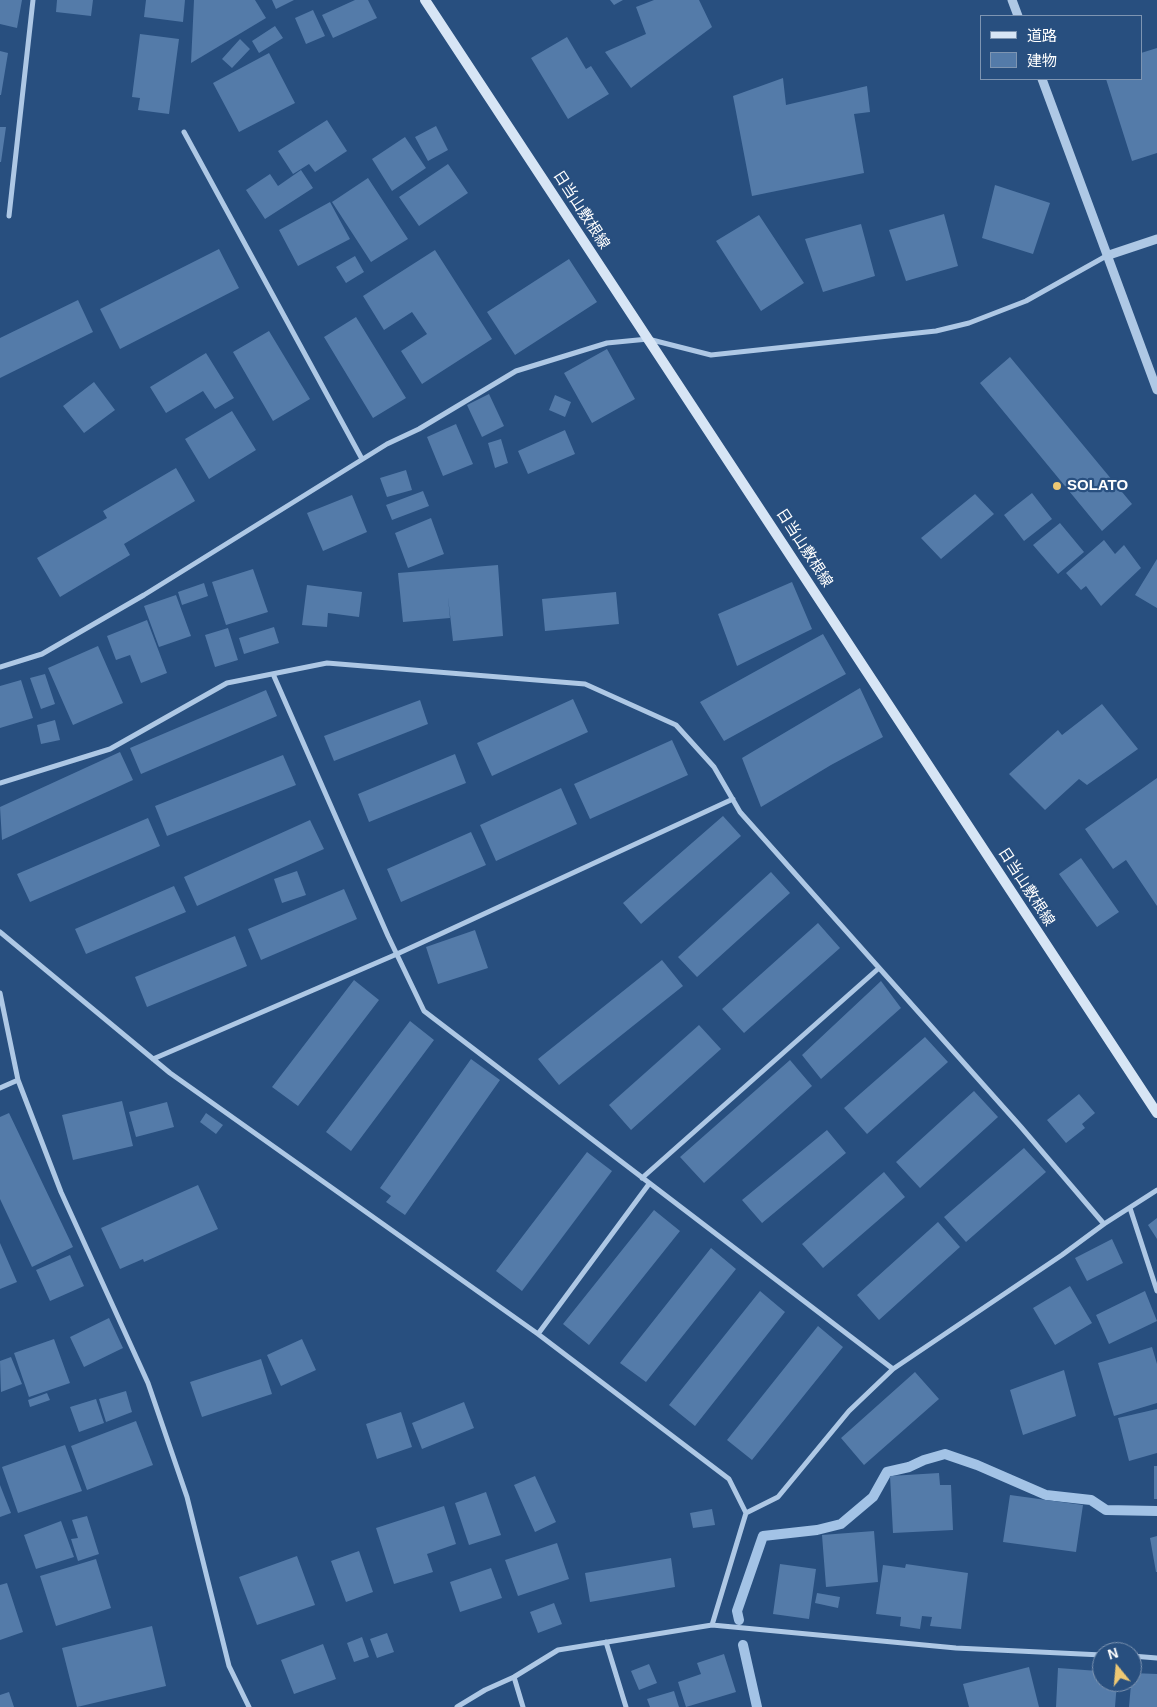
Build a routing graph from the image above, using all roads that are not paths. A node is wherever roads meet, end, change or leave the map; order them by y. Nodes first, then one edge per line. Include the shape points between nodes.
1 (34, 0) edge
2 (425, 0) edge
3 (1012, 0) edge
4 (1018, 15) edge
5 (1042, 80) edge
6 (184, 132) dead end
7 (8, 216) dead end
8 (1157, 239) edge
9 (1109, 255) junction
10 (648, 339) junction
11 (1157, 390) edge
12 (362, 459) junction
13 (0, 667) edge
14 (273, 674) junction
15 (0, 783) edge
16 (732, 799) junction
17 (0, 932) edge
18 (397, 954) junction
19 (879, 968) junction
20 (0, 992) edge
21 (153, 1059) junction
22 (18, 1080) junction
23 (0, 1088) edge
24 (1157, 1113) edge
25 (642, 1178) junction
26 (649, 1184) junction
27 (1157, 1190) edge
28 (1130, 1208) junction
29 (1104, 1224) junction
30 (1157, 1291) edge
31 (538, 1334) junction
32 (893, 1369) junction
33 (746, 1513) junction
34 (712, 1625) junction
35 (606, 1642) junction
36 (1092, 1655) edge
37 (1142, 1657) edge
38 (1157, 1658) edge
39 (514, 1677) junction
40 (249, 1707) edge
41 (458, 1707) edge
42 (523, 1707) edge
43 (626, 1707) edge

1 - 7 street
2 - 10 main road, 日当山敷根線
3 - 4 street
5 - 9 street
6 - 12 street
8 - 9 street
9 - 10 street via 1026,301 969,323 936,331 711,355
9 - 11 street
10 - 12 street via 607,343 516,371
10 - 24 main road, 日当山敷根線
12 - 13 street via 144,595 42,654
14 - 15 street via 227,682 110,749
14 - 16 street via 327,663 585,684 676,725 714,767
14 - 18 street
16 - 18 street
16 - 19 street
17 - 21 street
18 - 21 street
18 - 25 street via 424,1011
19 - 25 street
19 - 29 street
20 - 22 street
21 - 31 street
22 - 23 street
22 - 40 street via 61,1192 148,1382 186,1497 229,1666
25 - 26 street
26 - 31 street
26 - 32 street
27 - 28 street
28 - 29 street
28 - 30 street
29 - 32 street
31 - 33 street via 729,1479
32 - 33 street via 849,1411 778,1497
33 - 34 street
34 - 35 street
34 - 36 street via 956,1648
35 - 39 street via 558,1650
35 - 43 street
37 - 38 street
39 - 41 street
39 - 42 street

